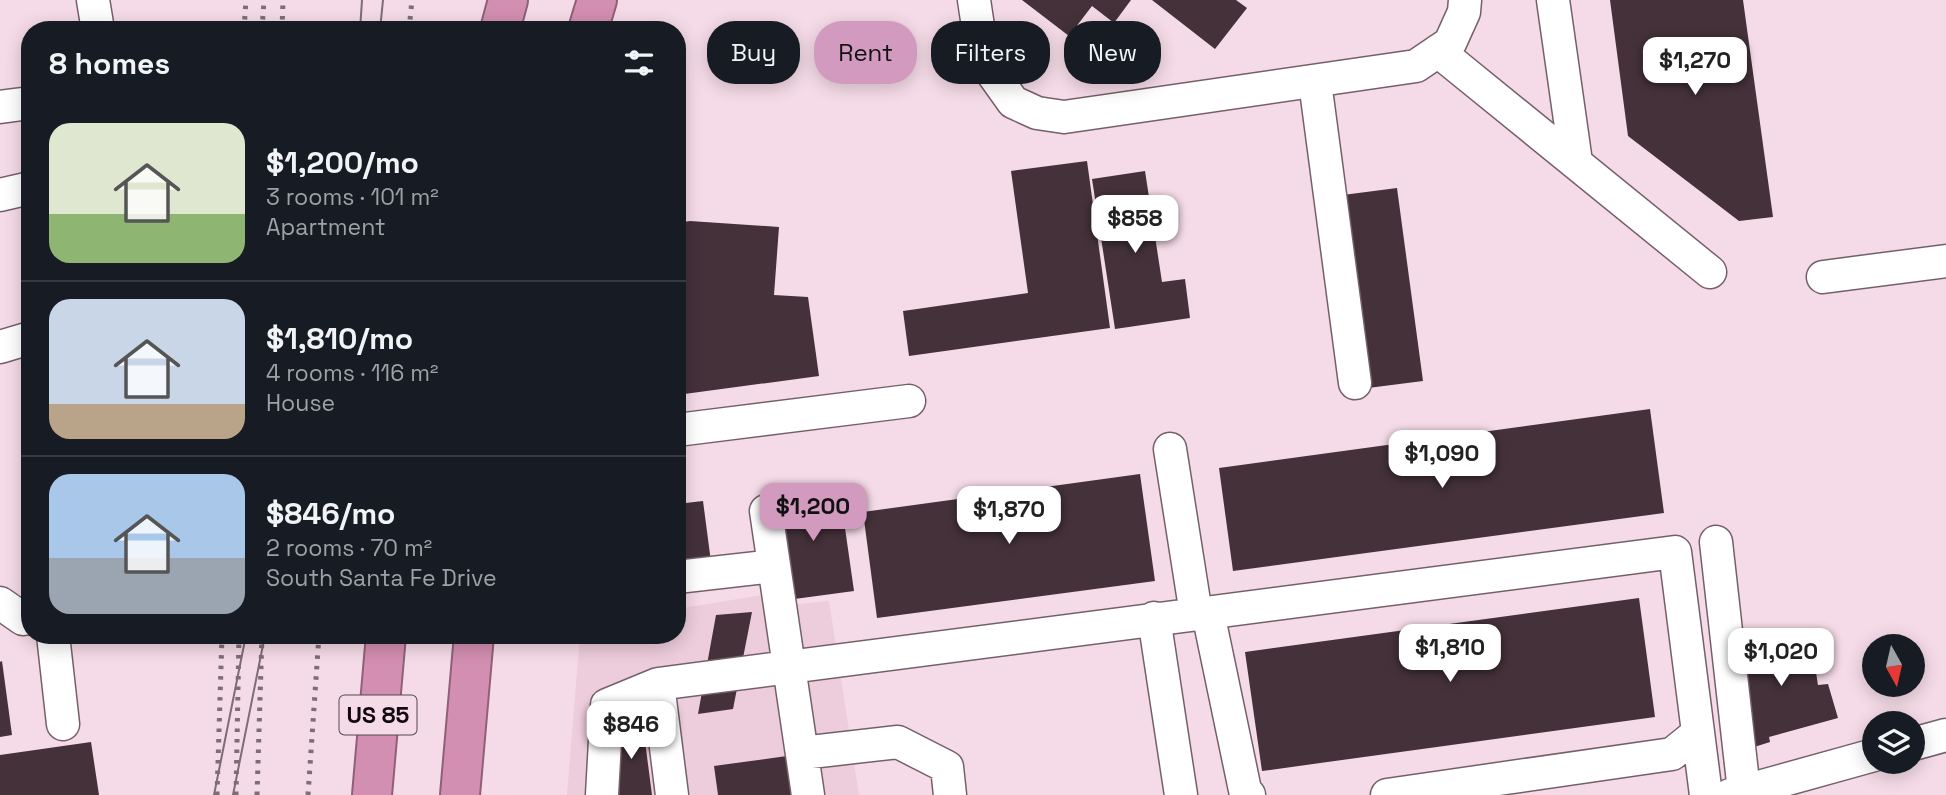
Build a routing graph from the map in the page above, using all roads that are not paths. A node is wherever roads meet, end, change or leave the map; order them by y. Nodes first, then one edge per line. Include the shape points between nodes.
1 (93, 0) edge
2 (508, 0) edge
3 (597, 0) edge
4 (974, 0) edge
5 (1465, 0) edge
6 (1553, 0) edge
7 (96, 21) edge
8 (502, 21) edge
9 (591, 21) edge
10 (1438, 51) junction
11 (1315, 82) junction
12 (21, 104) edge
13 (0, 107) edge
14 (1576, 162) junction
15 (21, 190) edge
16 (0, 195) edge
17 (1946, 261) edge
18 (1710, 272) dead end
19 (1823, 277) dead end
20 (21, 341) edge
21 (0, 347) edge
22 (1355, 383) dead end
23 (909, 401) dead end
24 (686, 429) edge
25 (1170, 449) dead end
26 (766, 511) dead end
27 (1716, 542) dead end
28 (774, 566) junction
29 (686, 576) edge
30 (0, 603) edge
31 (1202, 614) junction
32 (21, 618) edge
33 (1154, 618) junction
34 (54, 644) edge
35 (385, 644) edge
36 (473, 644) edge
37 (789, 668) junction
38 (658, 684) junction
39 (63, 724) dead end
40 (1698, 733) junction
41 (1946, 734) edge
42 (1925, 740) edge
43 (802, 753) junction
44 (1862, 758) edge
45 (1737, 793) edge
46 (372, 795) edge
47 (460, 795) edge
48 (602, 795) edge
49 (672, 795) edge
50 (808, 795) edge
51 (950, 795) edge
52 (1181, 795) edge
53 (1249, 795) edge
54 (1388, 795) edge
55 (1706, 795) edge

1 - 7 street
2 - 8 highway
3 - 9 highway
4 - 11 street via 982,53 993,74 1013,102 1037,113 1065,117
5 - 10 street via 1450,43
6 - 14 street
10 - 11 street via 1416,66
10 - 14 street
11 - 22 street
12 - 13 street
14 - 18 street
15 - 16 street
17 - 19 street
20 - 21 street
23 - 24 street
25 - 31 street
26 - 28 street
27 - 45 street
28 - 29 street
28 - 37 street
30 - 32 street
31 - 33 street
31 - 40 street via 1675,552
31 - 53 street
33 - 37 street
33 - 52 street
34 - 39 street
35 - 46 highway, US 85
36 - 47 highway
37 - 38 street
37 - 43 street
38 - 48 street via 607,705
38 - 49 street
40 - 54 street via 1672,754
40 - 55 street
41 - 42 street
43 - 50 street
43 - 51 street via 898,742 947,767
44 - 45 street

